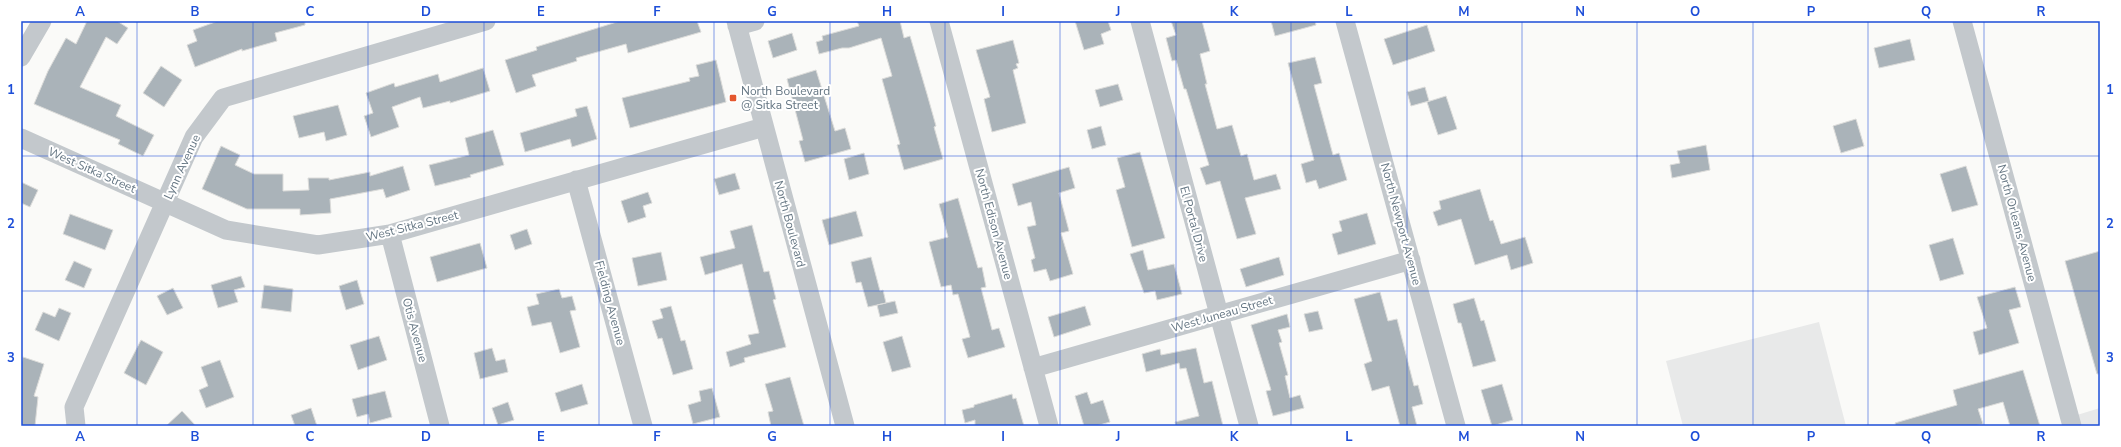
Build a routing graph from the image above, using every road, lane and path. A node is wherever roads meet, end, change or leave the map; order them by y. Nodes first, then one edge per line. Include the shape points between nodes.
1 (42, 21) edge
2 (486, 21) edge
3 (939, 21) edge
4 (1140, 21) edge
5 (1345, 21) edge
6 (1962, 21) edge
7 (742, 23) edge
8 (21, 58) edge
9 (764, 127) junction
10 (21, 138) edge
11 (576, 180) junction
12 (166, 204) junction
13 (390, 234) junction
14 (1411, 260) junction
15 (1219, 315) junction
16 (1033, 368) junction
17 (76, 426) edge
18 (440, 426) edge
19 (643, 426) edge
20 (845, 426) edge
21 (1049, 426) edge
22 (1249, 426) edge
23 (1456, 426) edge
24 (2072, 426) edge

1 - 8 street
2 - 12 street, Lynn Avenue via 223,98 194,137
3 - 16 street, North Edison Avenue
4 - 15 street, El Portal Drive
5 - 14 street, North Newport Avenue
6 - 24 street, North Orleans Avenue
7 - 9 street, North Boulevard
9 - 11 street, West Sitka Street
9 - 20 street, North Boulevard
10 - 12 street, West Sitka Street
11 - 13 street, West Sitka Street
11 - 19 street, Fielding Avenue
12 - 13 street, West Sitka Street via 226,230 318,245
12 - 17 street, Lynn Avenue via 74,407
13 - 18 street, Otis Avenue
14 - 15 street, West Juneau Street
14 - 23 street, North Newport Avenue
15 - 16 street, West Juneau Street
15 - 22 street, El Portal Drive
16 - 21 street, North Edison Avenue

